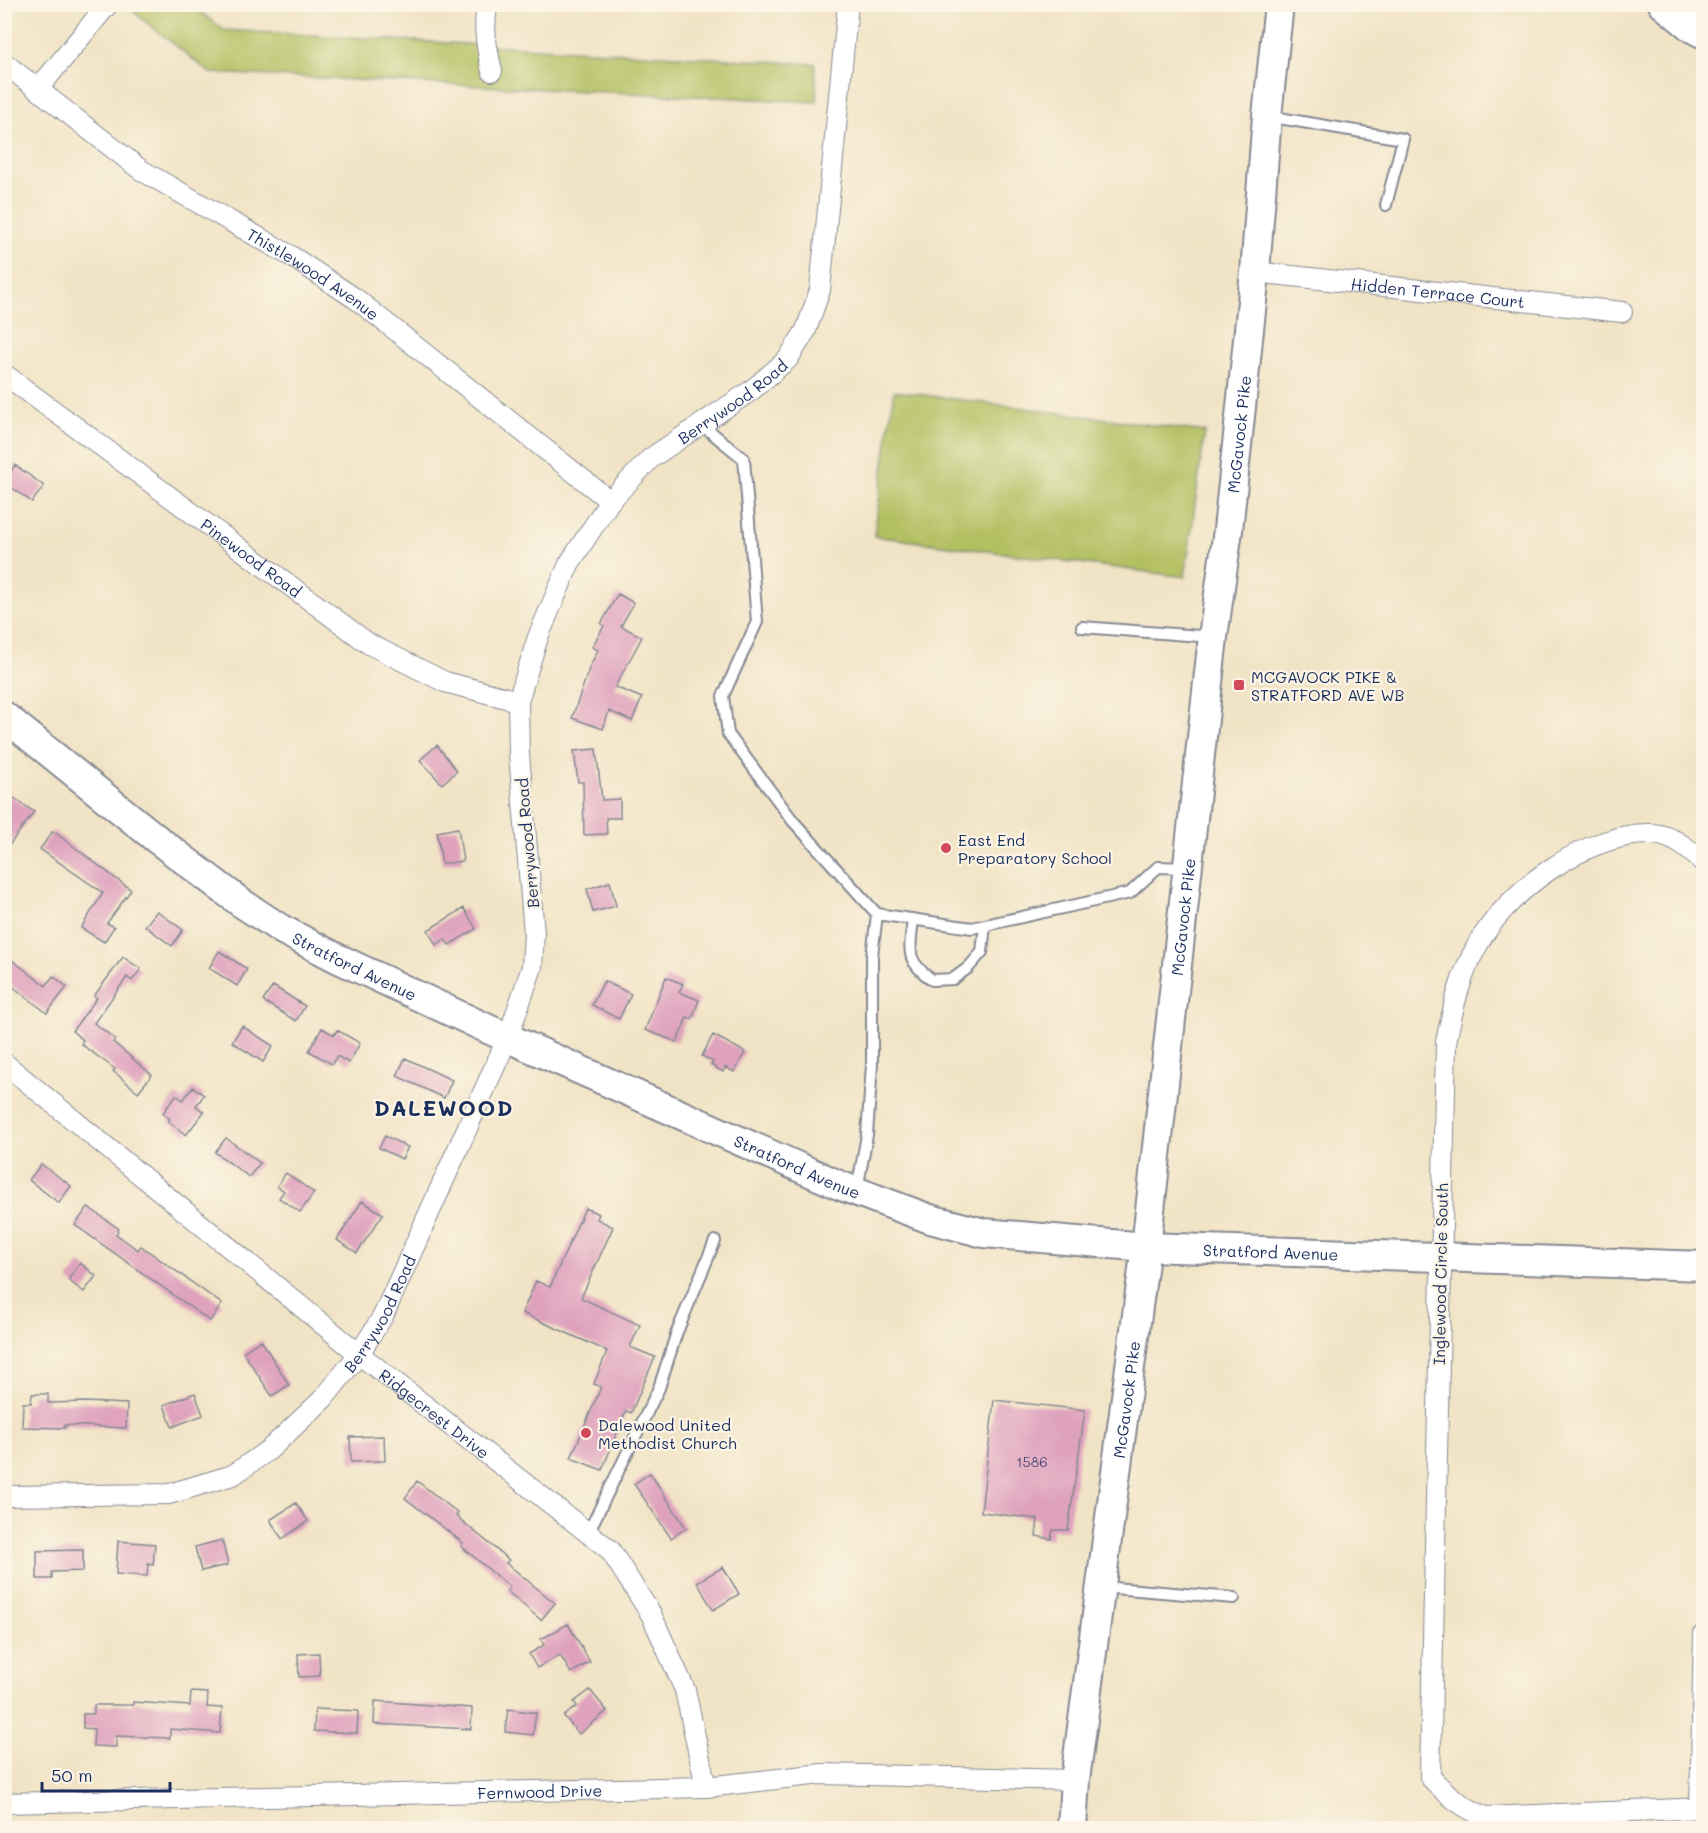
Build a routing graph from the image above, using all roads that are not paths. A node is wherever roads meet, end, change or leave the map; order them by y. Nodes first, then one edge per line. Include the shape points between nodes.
1 (108, 4) edge
2 (488, 4) edge
3 (848, 4) edge
4 (1279, 4) edge
5 (1663, 4) edge
6 (1704, 34) edge
7 (4, 63) edge
8 (492, 71) dead end
9 (38, 89) junction
10 (1267, 116) junction
11 (1386, 205) dead end
12 (1255, 272) junction
13 (1622, 312) dead end
14 (4, 374) edge
15 (701, 424) junction
16 (610, 501) junction
17 (1082, 627) dead end
18 (1213, 637) junction
19 (518, 701) junction
20 (4, 716) edge
21 (1704, 863) edge
22 (1189, 868) junction
23 (877, 914) junction
24 (913, 919) junction
25 (985, 925) junction
26 (508, 1037) junction
27 (4, 1063) edge
28 (857, 1192) junction
29 (715, 1240) dead end
30 (1146, 1247) junction
31 (1440, 1259) junction
32 (1704, 1266) edge
33 (359, 1354) junction
34 (4, 1496) edge
35 (588, 1533) junction
36 (1100, 1587) junction
37 (1234, 1598) dead end
38 (1704, 1634) edge
39 (1075, 1780) junction
40 (706, 1787) junction
41 (4, 1803) edge
42 (1702, 1808) edge
43 (1072, 1828) edge

1 - 9 street
2 - 8 street via 486,43
3 - 15 street, Berrywood Road via 820,290 806,330 788,359 752,390
4 - 10 street, McGavock Pike
5 - 6 street
7 - 9 street, Thistlewood Avenue
9 - 16 street, Thistlewood Avenue via 141,170 291,256 356,299
10 - 11 lane via 1403,139
10 - 12 street, McGavock Pike
12 - 13 street, Hidden Terrace Court
12 - 18 street, McGavock Pike
14 - 19 street, Pinewood Road via 369,644 445,682
15 - 16 street, Berrywood Road via 651,458
15 - 23 lane via 744,459 757,622 723,696 728,734 793,820
16 - 19 street, Berrywood Road via 569,564 538,636
17 - 18 lane
18 - 22 street, McGavock Pike
19 - 26 street, Berrywood Road via 534,933 532,967
20 - 26 street, Stratford Avenue via 158,840 281,929
21 - 31 street, Inglewood Circle South via 1684,845 1654,834 1614,838 1567,859 1534,881 1503,910 1477,944 1458,985 1446,1042
22 - 25 lane via 1158,867 1130,893
22 - 30 street, McGavock Pike
23 - 24 lane
23 - 28 lane via 872,956 872,1065 867,1135
24 - 25 lane via 972,928
24 - 25 lane via 910,952 917,969 932,980 952,979 968,968 982,952
26 - 28 street, Stratford Avenue
26 - 33 street, Berrywood Road via 383,1316
27 - 33 street, Ridgecrest Drive
28 - 30 street, Stratford Avenue via 930,1219 984,1233
29 - 35 lane via 659,1388
30 - 31 street, Stratford Avenue
30 - 36 street, McGavock Pike
31 - 32 street, Stratford Avenue
31 - 42 street, Inglewood Circle South via 1430,1777 1447,1795 1486,1817
33 - 34 street, Berrywood Road via 316,1405 270,1449 233,1475 169,1494
33 - 35 street, Ridgecrest Drive
35 - 40 street, Ridgecrest Drive via 610,1550 651,1614 685,1690
36 - 37 lane
36 - 39 street, McGavock Pike
38 - 42 street
39 - 40 street, Fernwood Drive via 822,1774
39 - 43 street, McGavock Pike
40 - 41 street, Fernwood Drive

